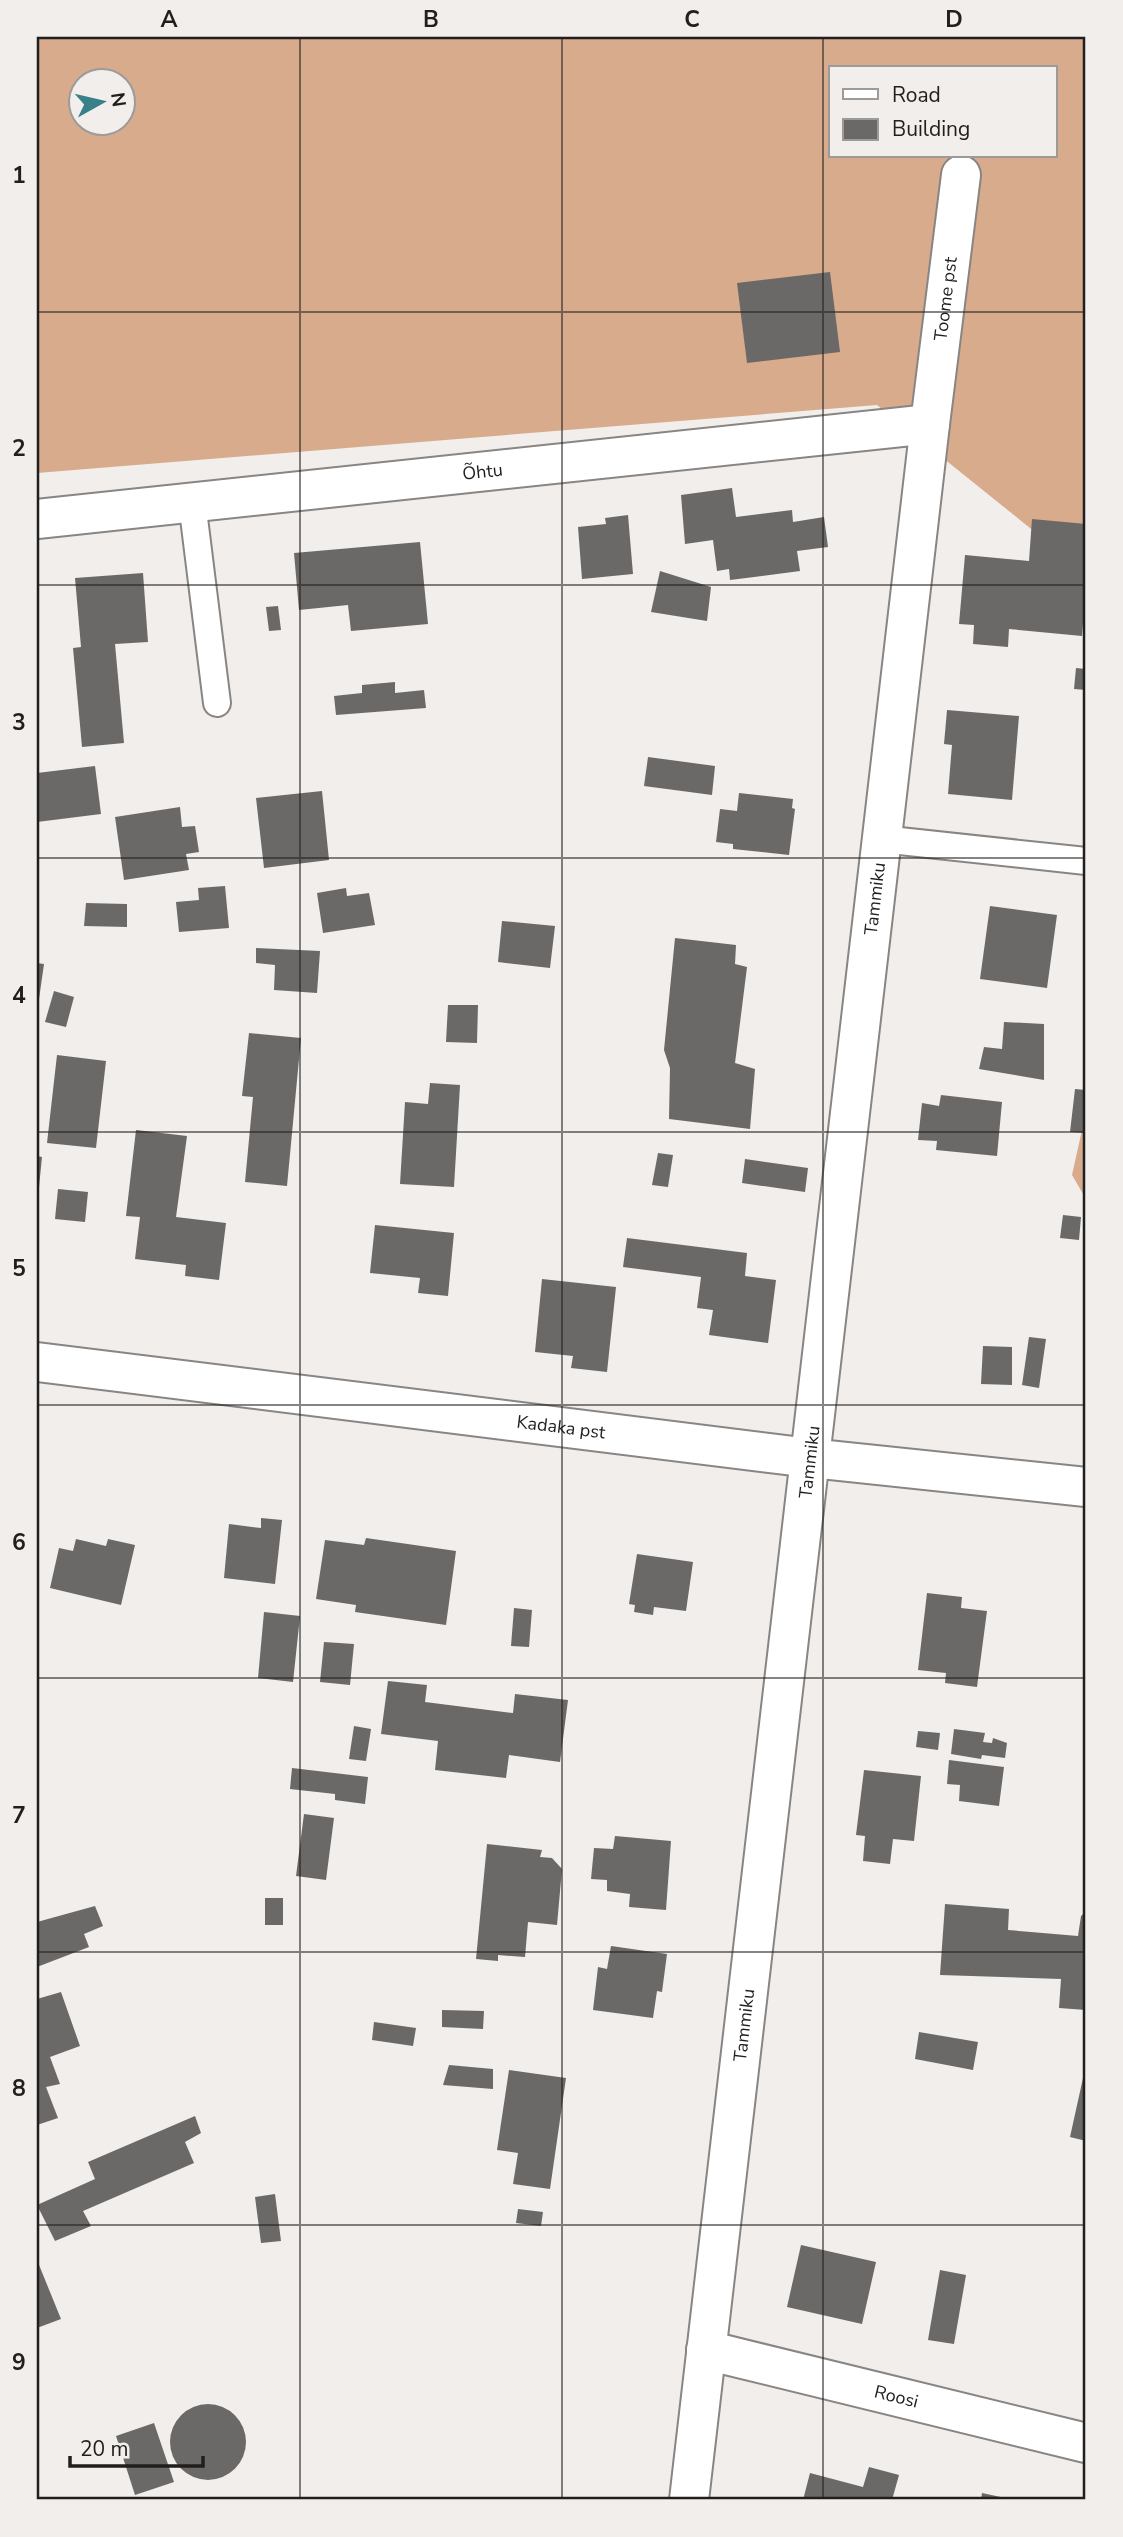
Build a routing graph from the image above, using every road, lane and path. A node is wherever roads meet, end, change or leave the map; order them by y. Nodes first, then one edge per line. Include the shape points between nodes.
1 (961, 175) dead end
2 (930, 424) junction
3 (191, 502) junction
4 (37, 519) edge
5 (217, 703) dead end
6 (881, 839) junction
7 (1086, 861) edge
8 (37, 1362) edge
9 (810, 1458) junction
10 (1086, 1488) edge
11 (706, 2350) junction
12 (1086, 2443) edge
13 (689, 2500) edge

1 - 2 street, Toome pst
2 - 3 street, Õhtu
2 - 6 street, Tammiku
3 - 4 street, Õhtu
3 - 5 lane
6 - 7 lane
6 - 9 street, Tammiku
8 - 9 street, Kadaka pst
9 - 10 street, Kadaka pst
9 - 11 street, Tammiku
11 - 12 street, Roosi
11 - 13 street, Tammiku

